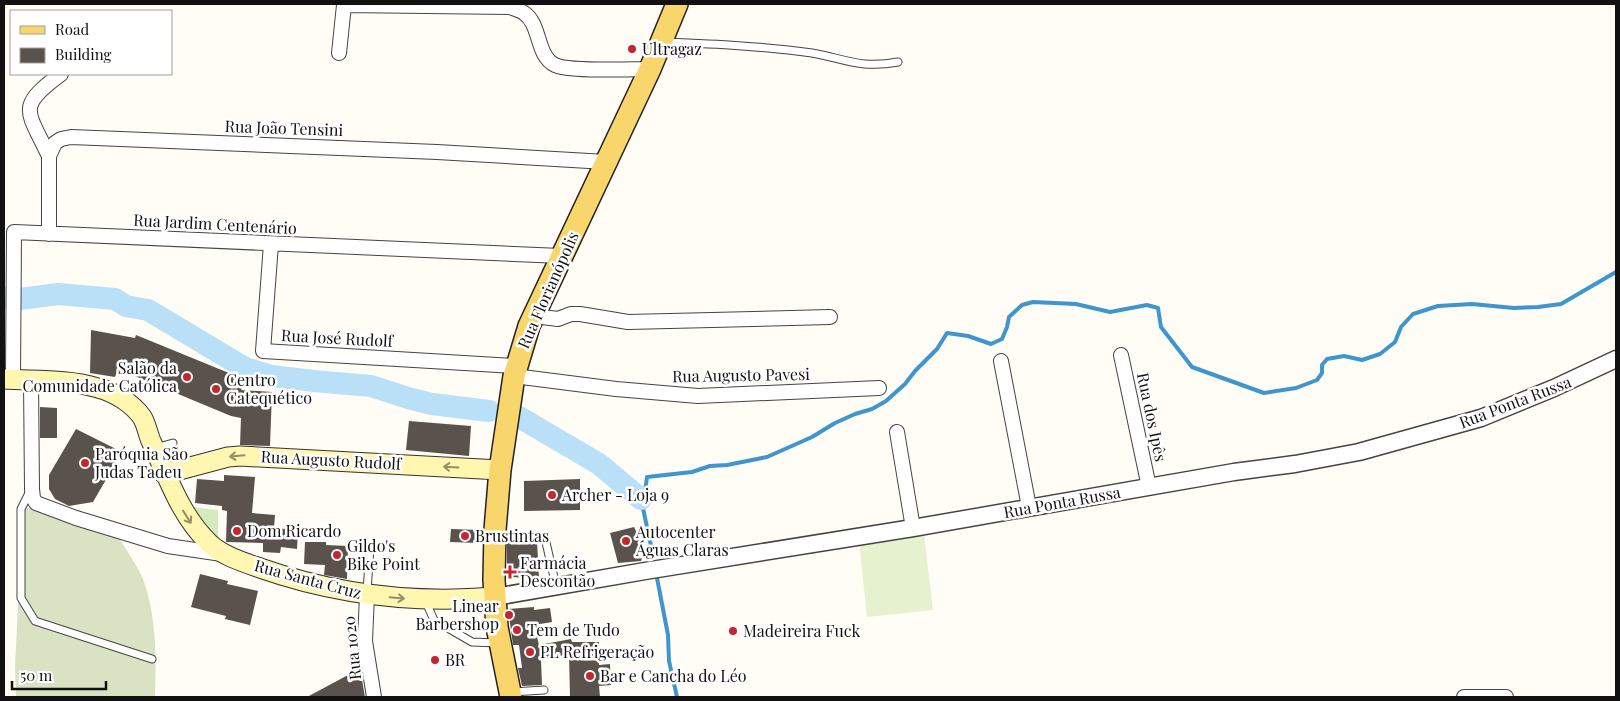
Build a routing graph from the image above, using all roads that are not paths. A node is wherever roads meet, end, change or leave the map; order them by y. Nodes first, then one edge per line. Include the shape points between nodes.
1 (677, 4) edge
2 (663, 42) junction
3 (339, 53) dead end
4 (898, 62) dead end
5 (650, 68) junction
6 (60, 75) edge
7 (49, 156) junction
8 (606, 162) junction
9 (9, 232) edge
10 (49, 234) junction
11 (271, 244) junction
12 (561, 256) junction
13 (534, 316) junction
14 (830, 317) dead end
15 (1121, 355) dead end
16 (1616, 359) edge
17 (1001, 361) dead end
18 (515, 371) junction
19 (16, 380) edge
20 (879, 388) dead end
21 (897, 432) dead end
22 (173, 442) dead end
23 (154, 448) junction
24 (500, 470) junction
25 (164, 474) junction
26 (1149, 487) junction
27 (32, 489) junction
28 (1030, 507) junction
29 (913, 528) junction
30 (545, 538) dead end
31 (370, 547) dead end
32 (228, 554) junction
33 (556, 586) junction
34 (367, 595) junction
35 (495, 597) junction
36 (425, 600) junction
37 (500, 643) junction
38 (152, 659) dead end
39 (544, 690) dead end
40 (510, 695) edge
41 (374, 697) edge
42 (1464, 697) edge
43 (1506, 697) edge

1 - 2 main road, Rua Florianópolis
2 - 4 lane via 812,53 865,65
2 - 5 main road, Rua Florianópolis
3 - 5 street via 344,5 510,7 525,13 530,19 544,54 555,65
5 - 8 main road, Rua Florianópolis
6 - 7 street via 30,102 32,120
7 - 8 street, Rua João Tensini via 55,143 81,137
7 - 10 street
8 - 12 main road, Rua Florianópolis
9 - 10 street, Rua Jardim Centenário
9 - 19 street, Rua Jardim Centenário
10 - 11 street, Rua Jardim Centenário
11 - 12 street, Rua Jardim Centenário
11 - 18 street, Rua José Rudolf via 263,351
12 - 13 main road, Rua Florianópolis
13 - 14 street via 558,319 580,314 628,322
13 - 18 main road, Rua Florianópolis
15 - 26 street, Rua dos Ipês
16 - 26 street, Rua Ponta Russa via 1481,418 1358,452
17 - 28 street
18 - 20 street, Rua Augusto Pavesi via 616,389 698,396
18 - 24 main road, Rua Florianópolis
19 - 23 main road, Rua Santa Cruz via 71,383 132,400
19 - 27 street, Rua Jardim Centenário
21 - 29 street
22 - 23 lane
23 - 25 main road, Rua Santa Cruz
24 -> 25 main road, Rua Augusto Rudolf via 240,456
24 - 35 main road, Rua Florianópolis via 495,530
25 -> 32 main road, Rua Santa Cruz via 195,529 210,545
26 - 28 street, Rua Ponta Russa
27 - 32 street via 36,503 76,518 168,546
27 - 38 lane via 21,508 22,598 35,621
28 - 29 street, Rua Ponta Russa
29 - 33 street, Rua Ponta Russa
30 - 33 lane
31 - 34 lane
32 - 34 main road, Rua Santa Cruz via 277,574
33 - 35 street, Rua Ponta Russa
34 -> 36 main road, Rua Santa Cruz
34 - 41 street, Rua 1020 via 365,641
35 - 36 main road, Rua Santa Cruz
35 - 37 main road, Rua Florianópolis
36 - 37 lane via 434,620 472,642
37 - 40 main road, Rua Florianópolis
39 - 40 lane
42 - 43 street

